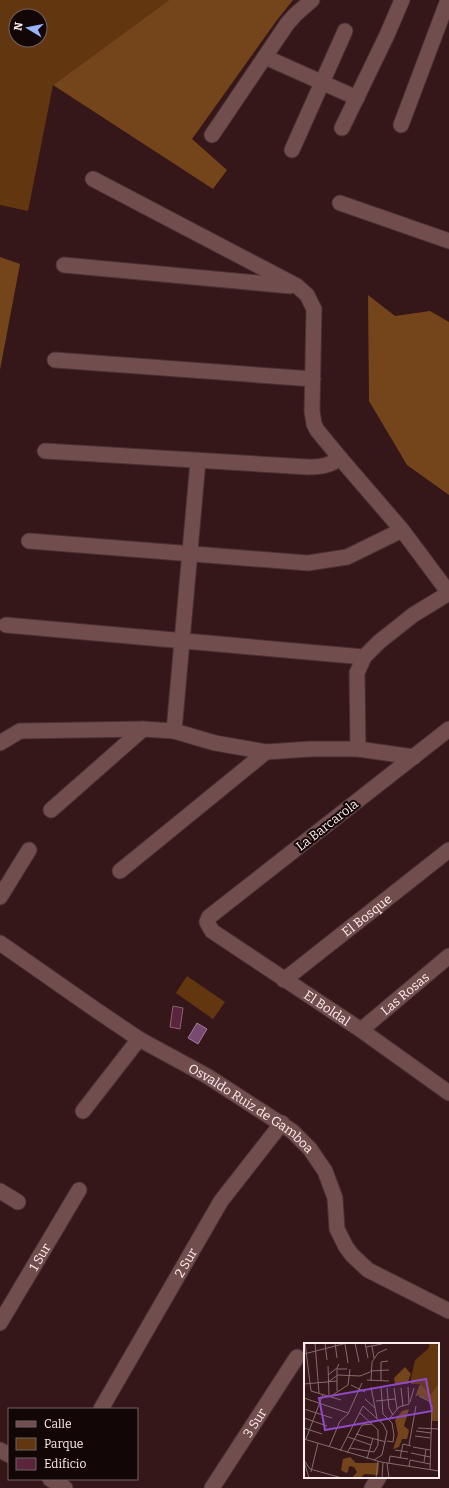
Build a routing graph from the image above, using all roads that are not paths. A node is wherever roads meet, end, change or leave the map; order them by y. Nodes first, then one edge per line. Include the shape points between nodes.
1 (312, 0) edge
2 (402, 0) edge
3 (448, 0) edge
4 (345, 31) dead end
5 (265, 57) junction
6 (322, 82) junction
7 (357, 98) junction
8 (401, 125) dead end
9 (342, 128) dead end
10 (212, 135) dead end
11 (292, 150) dead end
12 (93, 179) dead end
13 (340, 203) dead end
14 (449, 241) edge
15 (64, 265) dead end
16 (297, 286) junction
17 (55, 360) dead end
18 (313, 379) junction
19 (45, 451) dead end
20 (340, 458) junction
21 (198, 461) junction
22 (402, 530) junction
23 (29, 541) dead end
24 (190, 554) junction
25 (449, 593) edge
26 (6, 625) dead end
27 (182, 640) junction
28 (364, 657) junction
29 (143, 729) junction
30 (449, 730) edge
31 (174, 731) junction
32 (0, 743) edge
33 (358, 749) junction
34 (266, 752) junction
35 (414, 757) junction
36 (51, 810) dead end
37 (29, 850) dead end
38 (449, 850) edge
39 (120, 870) dead end
40 (0, 897) edge
41 (207, 922) joint
42 (0, 943) edge
43 (449, 956) edge
44 (284, 980) junction
45 (360, 1030) junction
46 (139, 1039) junction
47 (449, 1093) edge
48 (83, 1111) dead end
49 (282, 1123) junction
50 (79, 1190) dead end
51 (0, 1191) edge
52 (18, 1202) dead end
53 (449, 1311) edge
54 (0, 1322) edge
55 (297, 1357) dead end
56 (102, 1408) edge
57 (378, 1478) edge
58 (212, 1488) edge
59 (372, 1488) edge

1 - 5 street via 287,24
2 - 7 street
3 - 8 street
4 - 6 street
5 - 6 street
5 - 10 street
6 - 7 street
6 - 11 street
7 - 9 street
12 - 16 street
13 - 14 street
15 - 16 street
16 - 18 street via 307,295 314,309
17 - 18 street
18 - 20 street via 314,424
19 - 21 street
20 - 21 street via 330,465 318,467
20 - 22 street
21 - 24 street
22 - 24 street via 347,557 308,563
22 - 25 street
23 - 24 street
24 - 27 street
25 - 28 street via 413,615
26 - 27 street
27 - 28 street
27 - 31 street
28 - 33 street via 357,673
29 - 31 street
29 - 32 street via 20,731
29 - 36 street
30 - 35 street, La Barcarola
31 - 34 street via 215,743
33 - 34 street
33 - 35 street
34 - 39 street
35 - 41 street, La Barcarola via 209,917
37 - 40 street
38 - 44 street, El Bosque
41 - 44 street, El Boldal via 212,931
42 - 46 street, Osvaldo Ruiz de Gamboa
43 - 45 street, Las Rosas
44 - 45 street, El Boldal
45 - 47 street, El Boldal
46 - 48 street
46 - 49 street, Osvaldo Ruiz de Gamboa via 207,1076
49 - 53 street, Osvaldo Ruiz de Gamboa via 306,1144 325,1171 335,1198 341,1238 352,1256 368,1270
49 - 56 street, 2 Sur via 221,1201
50 - 54 street, 1 Sur
51 - 52 street
55 - 58 street, 3 Sur
57 - 59 street

